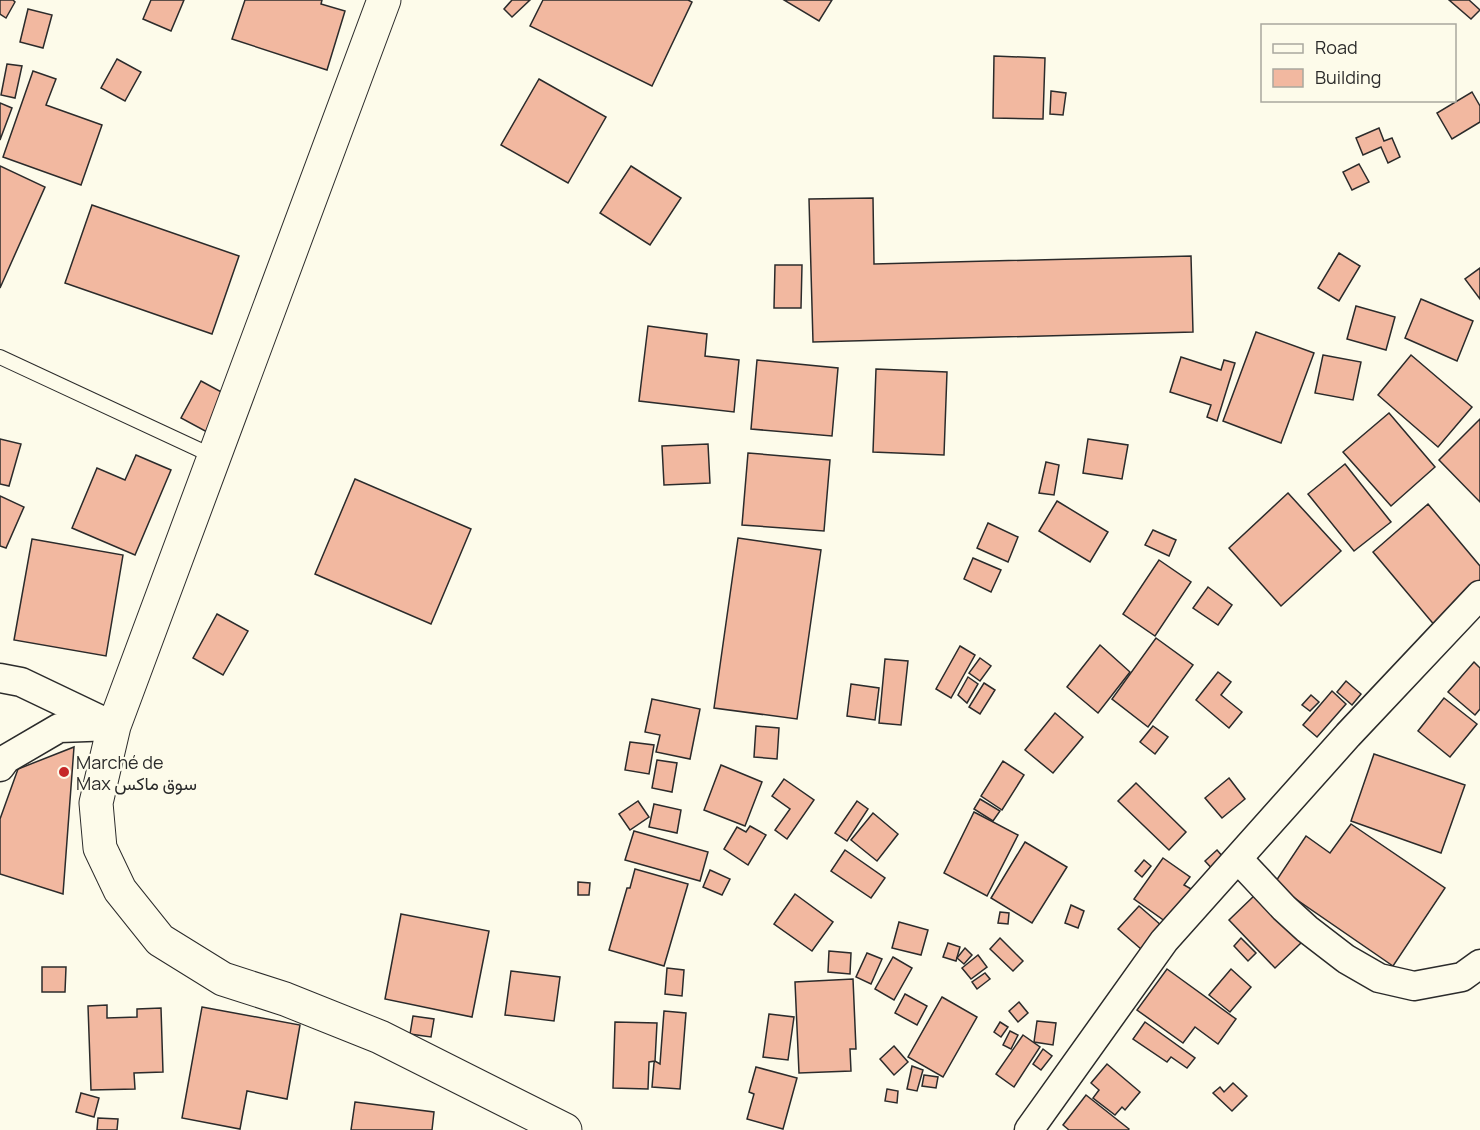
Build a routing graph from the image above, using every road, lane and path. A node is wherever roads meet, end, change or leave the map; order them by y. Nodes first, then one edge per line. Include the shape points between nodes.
1 (384, 0) edge
2 (0, 357) edge
3 (215, 457) junction
4 (1480, 595) edge
5 (0, 678) edge
6 (114, 726) junction
7 (0, 767) edge
8 (1238, 859) junction
9 (1480, 964) edge
10 (565, 1130) edge
11 (1029, 1130) edge

1 - 3 main road
2 - 3 lane
3 - 6 main road
4 - 8 street
5 - 6 street via 21,682
6 - 7 street via 59,728 6,759
6 - 10 main road via 96,803 100,848 120,890 160,940 223,979 380,1037
8 - 9 street via 1307,929 1379,978 1414,986 1461,977
8 - 11 street via 1164,941

